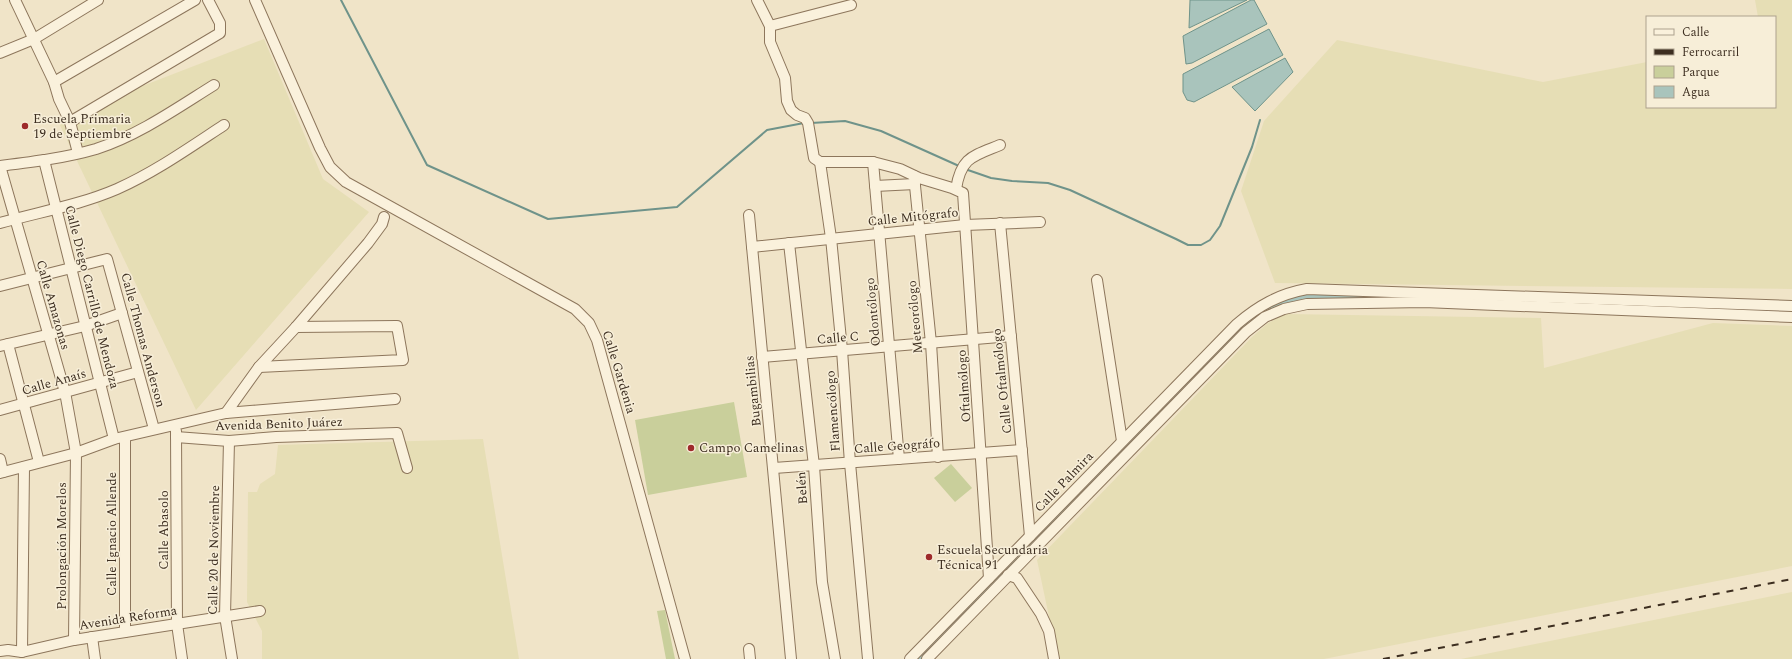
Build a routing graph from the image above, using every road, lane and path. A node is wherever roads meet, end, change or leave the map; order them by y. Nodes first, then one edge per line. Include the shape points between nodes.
1 (15, 0) edge
2 (98, 0) edge
3 (195, 0) edge
4 (208, 0) edge
5 (255, 0) edge
6 (757, 0) edge
7 (851, 5) dead end
8 (770, 26) junction
9 (34, 39) junction
10 (0, 53) edge
11 (54, 82) junction
12 (214, 85) dead end
13 (70, 122) junction
14 (224, 125) dead end
15 (1000, 145) dead end
16 (78, 153) junction
17 (44, 160) junction
18 (820, 162) junction
19 (873, 162) junction
20 (0, 166) edge
21 (914, 180) junction
22 (875, 186) junction
23 (959, 191) junction
24 (56, 208) junction
25 (749, 215) dead end
26 (384, 217) dead end
27 (14, 219) junction
28 (1040, 222) dead end
29 (0, 223) edge
30 (1000, 224) junction
31 (965, 225) junction
32 (919, 229) junction
33 (878, 234) junction
34 (831, 238) junction
35 (789, 242) junction
36 (752, 247) junction
37 (71, 268) junction
38 (32, 278) junction
39 (1097, 280) dead end
40 (0, 286) edge
41 (1792, 306) edge
42 (122, 313) junction
43 (1792, 317) edge
44 (85, 326) junction
45 (296, 328) junction
46 (49, 335) junction
47 (1011, 336) junction
48 (973, 339) junction
49 (931, 343) junction
50 (4, 345) edge
51 (889, 346) junction
52 (842, 350) junction
53 (802, 354) junction
54 (762, 357) junction
55 (259, 366) junction
56 (138, 372) junction
57 (100, 382) junction
58 (65, 392) junction
59 (395, 399) dead end
60 (25, 403) junction
61 (0, 410) edge
62 (226, 413) junction
63 (175, 424) junction
64 (154, 429) junction
65 (125, 437) junction
66 (176, 437) junction
67 (114, 439) junction
68 (228, 441) junction
69 (1122, 441) junction
70 (1022, 450) junction
71 (76, 453) junction
72 (982, 453) junction
73 (938, 456) junction
74 (0, 459) edge
75 (899, 459) junction
76 (39, 462) junction
77 (850, 463) junction
78 (814, 466) junction
79 (24, 467) junction
80 (407, 468) dead end
81 (774, 468) junction
82 (2, 472) edge
83 (1030, 536) junction
84 (1008, 575) junction
85 (989, 578) junction
86 (969, 607) junction
87 (260, 611) dead end
88 (226, 616) junction
89 (177, 624) junction
90 (125, 632) junction
91 (92, 637) junction
92 (74, 640) junction
93 (22, 652) junction
94 (6, 653) edge
95 (96, 659) edge
96 (182, 659) edge
97 (232, 659) edge
98 (684, 659) edge
99 (791, 659) edge
100 (835, 659) edge
101 (868, 659) edge
102 (910, 659) edge
103 (927, 659) edge
104 (1054, 659) edge

1 - 9 street
2 - 9 street
3 - 11 street
4 - 13 street via 220,23 220,33
5 - 98 street, Calle Gardenia via 330,167 346,182 575,309 589,323 597,340
6 - 8 street
7 - 8 street
8 - 18 street, Flamencólogo via 770,42 786,78 787,101 791,110 805,118 808,123 814,158
9 - 10 street
9 - 11 street
11 - 13 street
12 - 16 street via 145,126 102,146
13 - 16 street
14 - 24 street via 152,172 115,189
15 - 23 street via 970,158 963,168
16 - 17 street
17 - 20 street
17 - 24 street, Calle Diego Carrillo de Mendoza
18 - 19 street
18 - 34 street, Flamencólogo
19 - 21 street via 900,169
19 - 22 street, Odontólogo
20 - 27 street, Calle Amazonas
21 - 22 street
21 - 23 street
21 - 32 street, Meteorólogo
22 - 33 street, Odontólogo
23 - 31 street, Oftalmólogo via 965,200
24 - 27 street
24 - 37 street, Calle Diego Carrillo de Mendoza
25 - 36 street, Bugambilias
26 - 45 street via 368,243
27 - 29 street
27 - 38 street, Calle Amazonas
28 - 30 street, Calle Mitógrafo
30 - 31 street, Calle Mitógrafo
30 - 47 street, Calle Oftalmólogo
31 - 32 street, Calle Mitógrafo
31 - 48 street, Oftalmólogo
32 - 33 street, Calle Mitógrafo
32 - 49 street, Meteorólogo
33 - 34 street, Calle Mitógrafo
33 - 51 street, Odontólogo
34 - 35 street, Calle Mitógrafo
34 - 52 street, Flamencólogo
35 - 36 street, Calle Mitógrafo
35 - 53 street, Belén
36 - 54 street, Bugambilias
37 - 38 street
37 - 42 street, Calle Thomas Anderson via 107,259
37 - 44 street, Calle Diego Carrillo de Mendoza
38 - 40 street
38 - 46 street, Calle Amazonas
39 - 69 street
41 - 69 street, Calle Palmira via 1307,289 1293,291 1271,300 1237,324
42 - 44 street
42 - 56 street, Calle Thomas Anderson
43 - 84 street via 1424,302 1307,304 1284,309 1265,317 1246,332
44 - 46 street
44 - 57 street, Calle Diego Carrillo de Mendoza
45 - 55 street
45 - 55 street via 397,326 403,360
46 - 50 street
46 - 58 street, Calle Amazonas
47 - 48 street, Calle C
47 - 70 street, Calle Oftalmólogo
48 - 49 street, Calle C
48 - 72 street, Oftalmólogo
49 - 51 street, Calle C
49 - 73 street, Meteorólogo
50 - 60 street
51 - 52 street, Calle C
51 - 75 street, Odontólogo
52 - 53 street, Calle C
52 - 77 street, Flamencólogo
53 - 54 street, Calle C
53 - 78 street, Belén
54 - 81 street, Bugambilias
55 - 62 street
56 - 57 street, Calle Anaís
56 - 64 street, Calle Thomas Anderson
57 - 58 street, Calle Anaís
57 - 67 street, Calle Diego Carrillo de Mendoza
58 - 60 street, Calle Anaís
58 - 71 street, Calle Amazonas
59 - 62 street, Avenida Benito Juárez
60 - 61 street, Calle Anaís
60 - 76 street
62 - 63 street, Avenida Benito Juárez
63 - 64 street, Avenida Benito Juárez
63 - 66 street
64 - 65 street, Avenida Benito Juárez
65 - 67 street, Avenida Benito Juárez
65 - 90 street, Calle Ignacio Allende
66 - 68 street, Avenida Benito Juárez
66 - 89 street, Calle Abasolo
67 - 71 street, Avenida Benito Juárez
68 - 80 street, Avenida Benito Juárez via 397,433
68 - 88 street, Calle 20 de Noviembre
69 - 83 street, Calle Palmira
70 - 72 street, Calle Geográfo
70 - 83 street, Calle Oftalmólogo
71 - 76 street, Avenida Benito Juárez
71 - 92 street, Prolongación Morelos
72 - 73 street, Calle Geográfo
72 - 85 street, Oftalmólogo
73 - 75 street, Calle Geográfo
74 - 82 street
75 - 77 street, Calle Geográfo
76 - 79 street, Avenida Benito Juárez
77 - 78 street, Calle Geográfo
77 - 101 street, Flamencólogo
78 - 81 street, Calle Geográfo
78 - 100 street, Belén via 822,582
79 - 82 street, Avenida Benito Juárez
79 - 93 street
81 - 99 street, Bugambilias
83 - 85 street, Calle Palmira
84 - 86 street
84 - 104 street via 1017,578 1041,614 1049,631
85 - 86 street, Calle Palmira
86 - 102 street, Calle Palmira
86 - 103 street
87 - 88 street, Avenida Reforma
88 - 89 street, Avenida Reforma
88 - 97 street, Calle 20 de Noviembre
89 - 90 street, Avenida Reforma
89 - 96 street, Calle Abasolo
90 - 91 street, Avenida Reforma
91 - 92 street, Avenida Reforma
91 - 95 street
92 - 93 street, Avenida Reforma
93 - 94 street, Avenida Reforma

